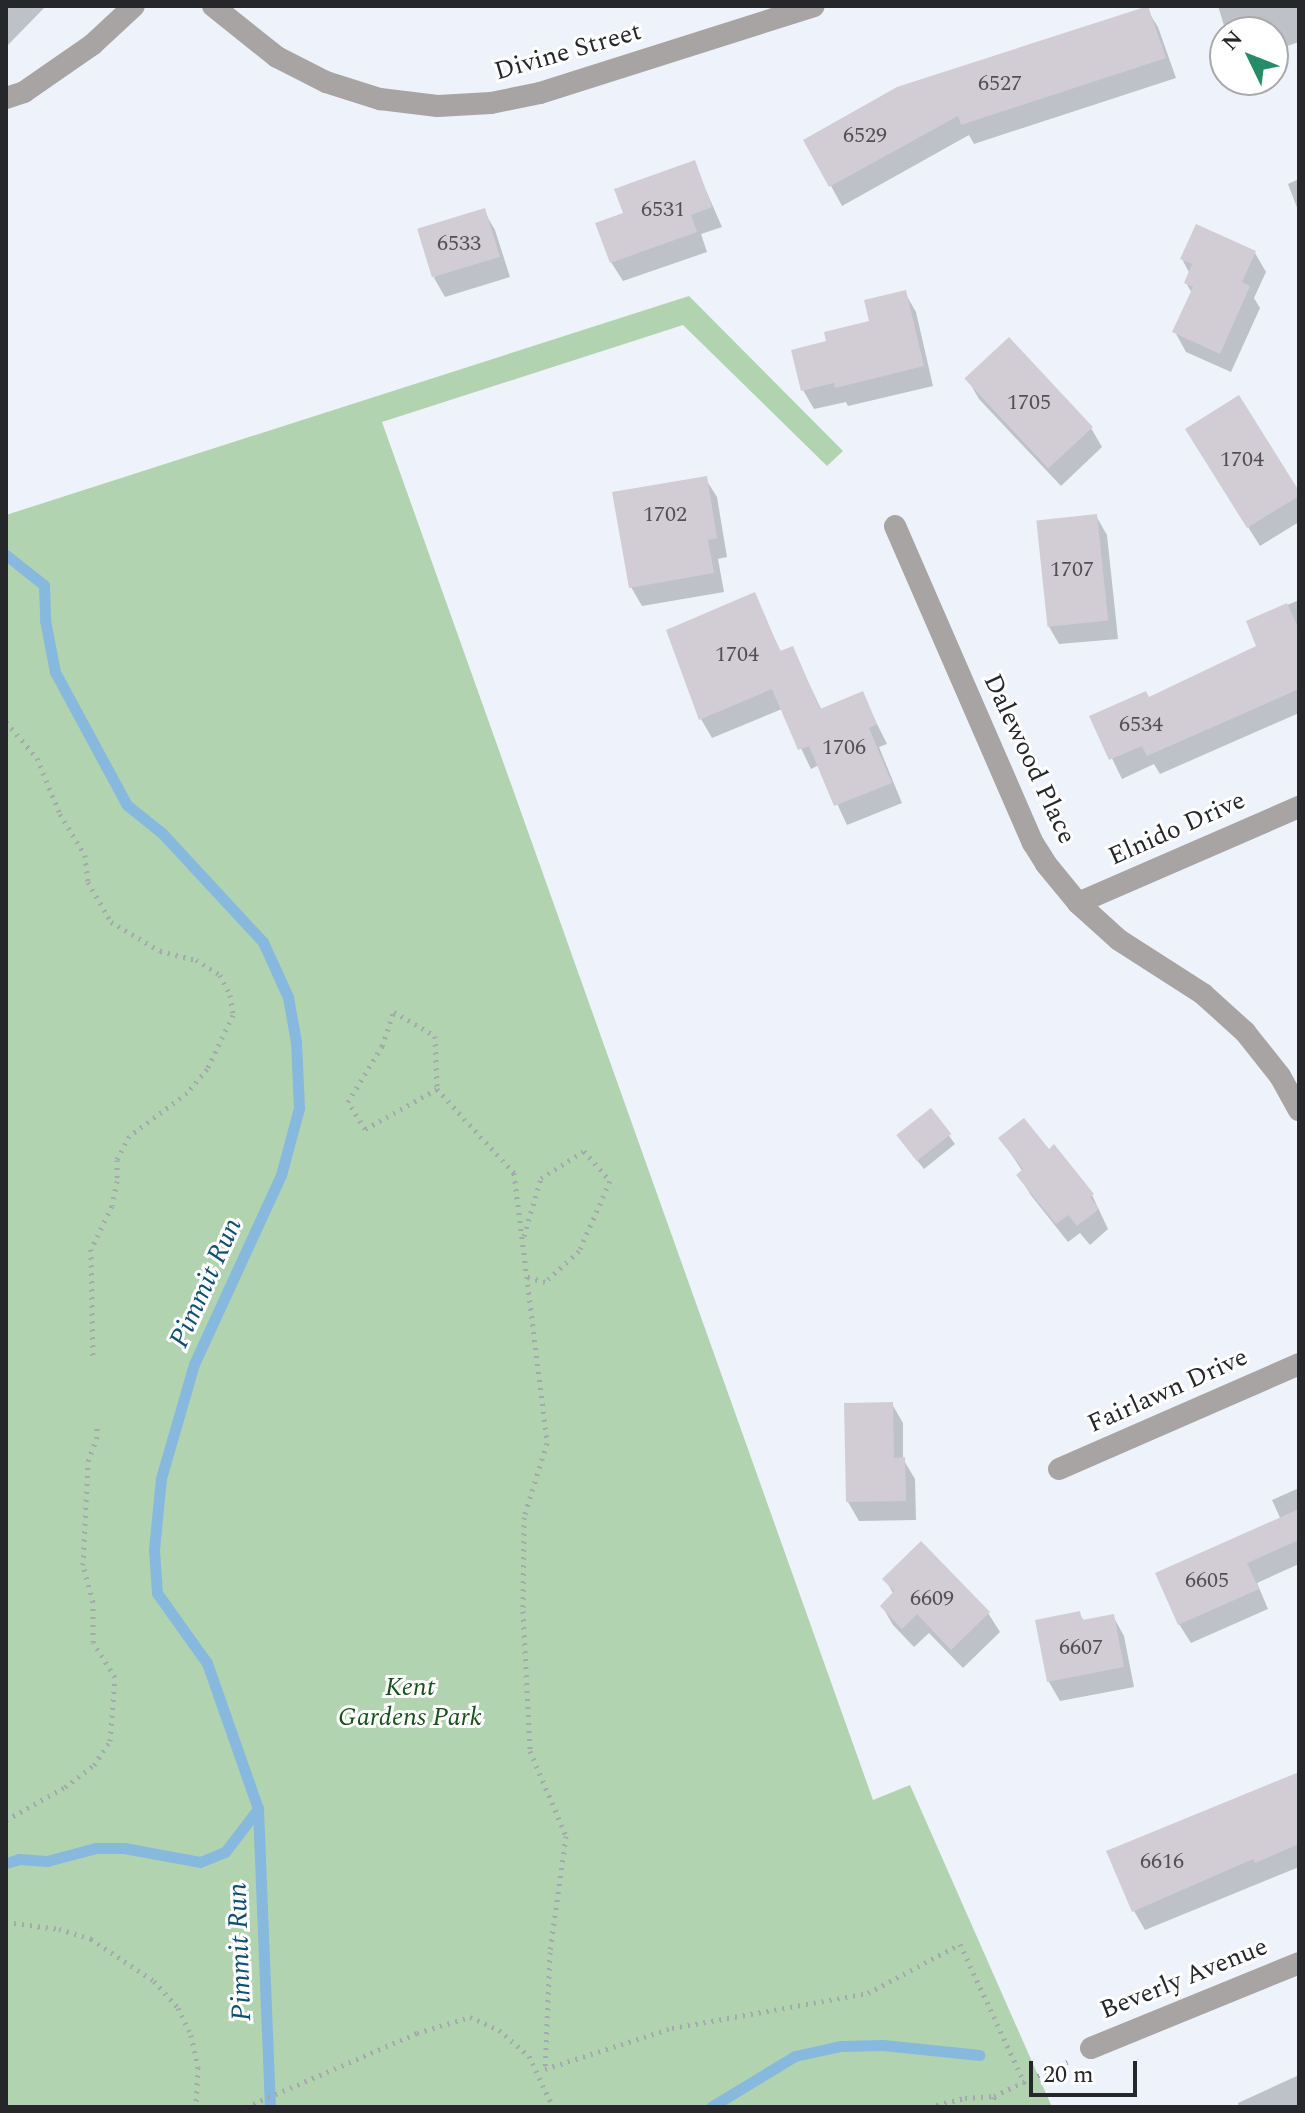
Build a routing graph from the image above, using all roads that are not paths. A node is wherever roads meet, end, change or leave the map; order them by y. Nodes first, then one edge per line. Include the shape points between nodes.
1 (134, 6) edge
2 (213, 6) edge
3 (814, 6) edge
4 (6, 98) edge
5 (895, 526) dead end
6 (1299, 807) edge
7 (1078, 903) junction
8 (1299, 1110) edge
9 (1299, 1364) edge
10 (1059, 1469) dead end
11 (1299, 1963) edge
12 (1091, 2048) road end

1 - 4 street via 92,45 24,92
2 - 3 street, Divine Street via 277,57 326,82 380,99 438,106 540,93
5 - 7 street, Dalewood Place via 1033,843
6 - 7 street, Elnido Drive
7 - 8 street, Dalewood Place via 1119,940 1203,994 1245,1032
9 - 10 street, Fairlawn Drive
11 - 12 street, Beverly Avenue

